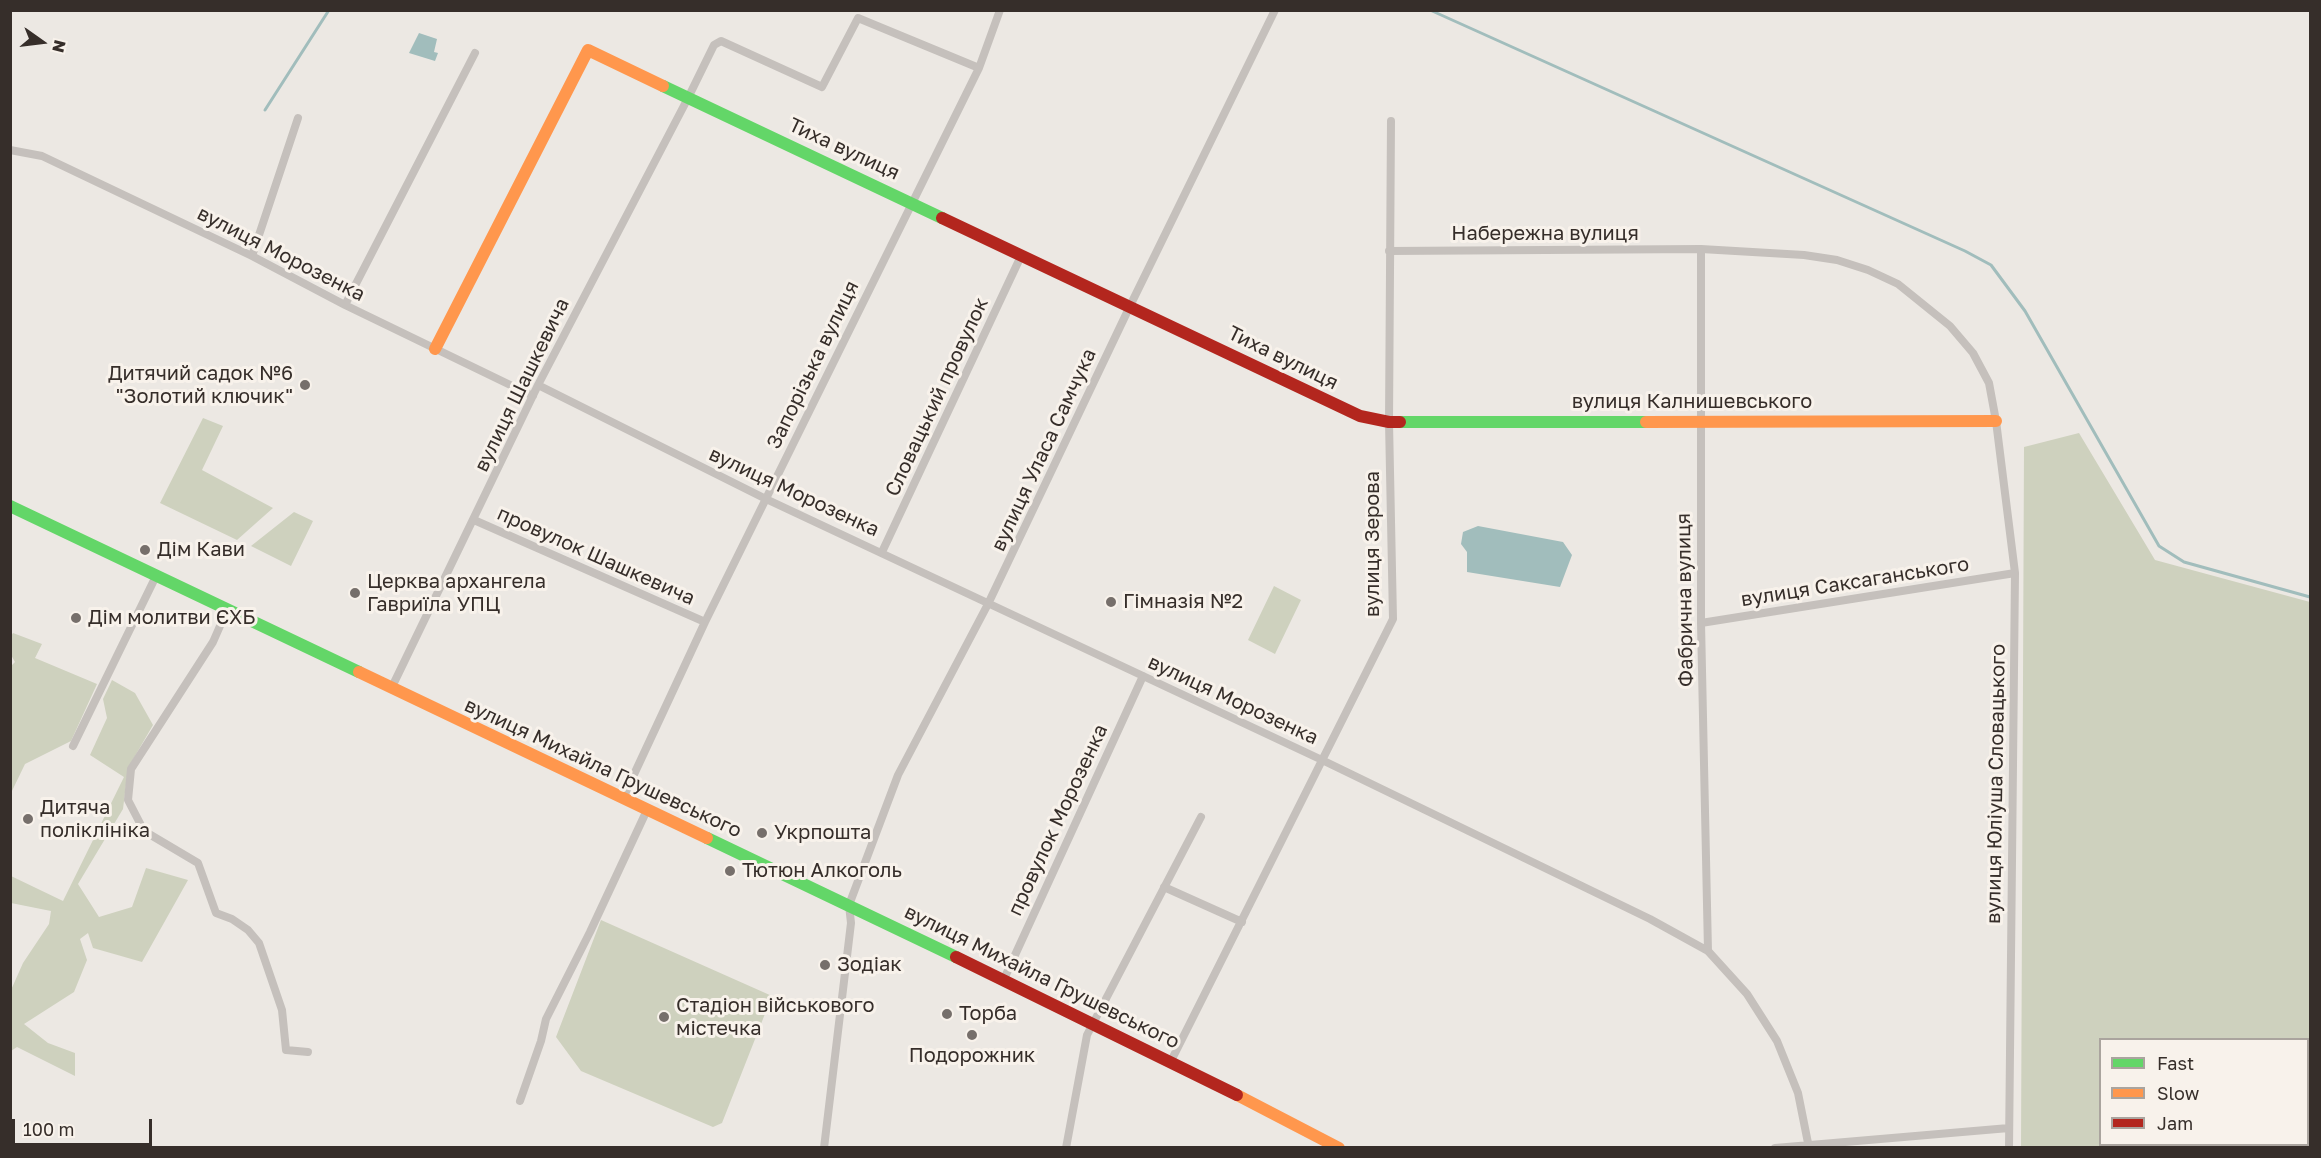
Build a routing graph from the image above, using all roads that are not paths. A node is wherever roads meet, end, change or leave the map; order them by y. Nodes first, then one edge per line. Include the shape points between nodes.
1 (1000, 10) edge
2 (1275, 10) edge
3 (475, 53) dead end
4 (979, 68) junction
5 (688, 98) junction
6 (298, 118) dead end
7 (1391, 121) dead end
8 (10, 150) edge
9 (912, 202) junction
10 (1701, 249) junction
11 (1389, 251) junction
12 (252, 256) junction
13 (1021, 256) junction
14 (345, 305) junction
15 (1131, 306) junction
16 (435, 349) junction
17 (538, 386) junction
18 (533, 396) junction
19 (1700, 420) junction
20 (1389, 422) junction
21 (1996, 422) junction
22 (766, 499) junction
23 (10, 506) edge
24 (474, 520) junction
25 (882, 552) junction
26 (2015, 573) junction
27 (156, 576) junction
28 (988, 604) junction
29 (227, 610) junction
30 (705, 622) junction
31 (1701, 623) junction
32 (1143, 676) junction
33 (391, 689) junction
34 (73, 746) dead end
35 (1322, 760) junction
36 (622, 798) junction
37 (647, 810) junction
38 (1201, 817) dead end
39 (1164, 887) junction
40 (849, 905) junction
41 (1242, 922) junction
42 (1708, 951) junction
43 (1004, 979) junction
44 (1092, 1024) junction
45 (308, 1052) dead end
46 (1171, 1060) junction
47 (520, 1101) dead end
48 (2009, 1128) junction
49 (1808, 1146) edge
50 (824, 1148) edge
51 (1066, 1148) edge
52 (1339, 1148) edge
53 (1775, 1148) edge
54 (2009, 1148) edge

1 - 4 street, Запорізька вулиця
2 - 15 street, вулиця Уласа Самчука
3 - 14 street
4 - 5 street, вулиця Шашкевича via 858,18 822,87 721,41 714,45
4 - 9 street, Запорізька вулиця
5 - 9 street, Тиха вулиця
5 - 16 street, Тиха вулиця via 588,50
5 - 17 street, вулиця Шашкевича
6 - 12 street
7 - 11 street, вулиця Зерова
8 - 12 street, вулиця Морозенка via 42,156
9 - 13 street, Тиха вулиця
9 - 22 street, Запорізька вулиця
10 - 11 street, Набережна вулиця
10 - 19 street, Фабрична вулиця
10 - 21 street, Набережна вулиця via 1837,260 1898,284 1950,326 1973,353 1989,383
11 - 20 street, вулиця Зерова
12 - 14 street, вулиця Морозенка
13 - 15 street, Тиха вулиця
13 - 25 street, Словацький провулок
14 - 16 street, вулиця Морозенка
15 - 20 street, Тиха вулиця via 1360,416
15 - 28 street, вулиця Уласа Самчука
16 - 18 street, вулиця Морозенка
17 - 18 street, вулиця Шашкевича
17 - 22 street, вулиця Морозенка
18 - 24 street, вулиця Шашкевича
19 - 20 street, вулиця Калнишевського
19 - 21 street, вулиця Калнишевського
19 - 31 street, Фабрична вулиця
20 - 35 street, вулиця Зерова via 1393,619
21 - 26 street, вулиця Юліуша Словацького
22 - 25 street, вулиця Морозенка
22 - 30 street, Запорізька вулиця
23 - 27 street, вулиця Михайла Грушевського
24 - 30 street, провулок Шашкевича
24 - 33 street, вулиця Шашкевича
25 - 28 street, вулиця Морозенка
26 - 31 street, вулиця Саксаганського
26 - 48 street, вулиця Юліуша Словацького
27 - 29 street, вулиця Михайла Грушевського
27 - 34 street
28 - 32 street, вулиця Морозенка
28 - 40 street, вулиця Уласа Самчука via 898,775
29 - 33 street, вулиця Михайла Грушевського
29 - 45 street via 213,642 131,769 128,800 144,831 198,863 216,913 248,930 259,943 282,1010 286,1050
30 - 36 street, Запорізька вулиця
31 - 42 street, Фабрична вулиця
32 - 35 street, вулиця Морозенка
32 - 43 street, провулок Морозенка
33 - 36 street, вулиця Михайла Грушевського
35 - 41 street, вулиця Зерова
35 - 42 street, вулиця Морозенка
36 - 37 street, вулиця Михайла Грушевського
37 - 40 street, вулиця Михайла Грушевського
37 - 47 street via 546,1018
38 - 39 street
39 - 41 street
39 - 44 street
40 - 43 street, вулиця Михайла Грушевського
40 - 50 street via 851,923
41 - 46 street, вулиця Зерова
42 - 49 street, вулиця Морозенка via 1747,994 1777,1041 1798,1093
43 - 44 street, вулиця Михайла Грушевського
44 - 46 street, вулиця Михайла Грушевського
44 - 51 street
46 - 52 street, вулиця Михайла Грушевського
48 - 49 street
48 - 54 street, вулиця Юліуша Словацького
49 - 53 street

